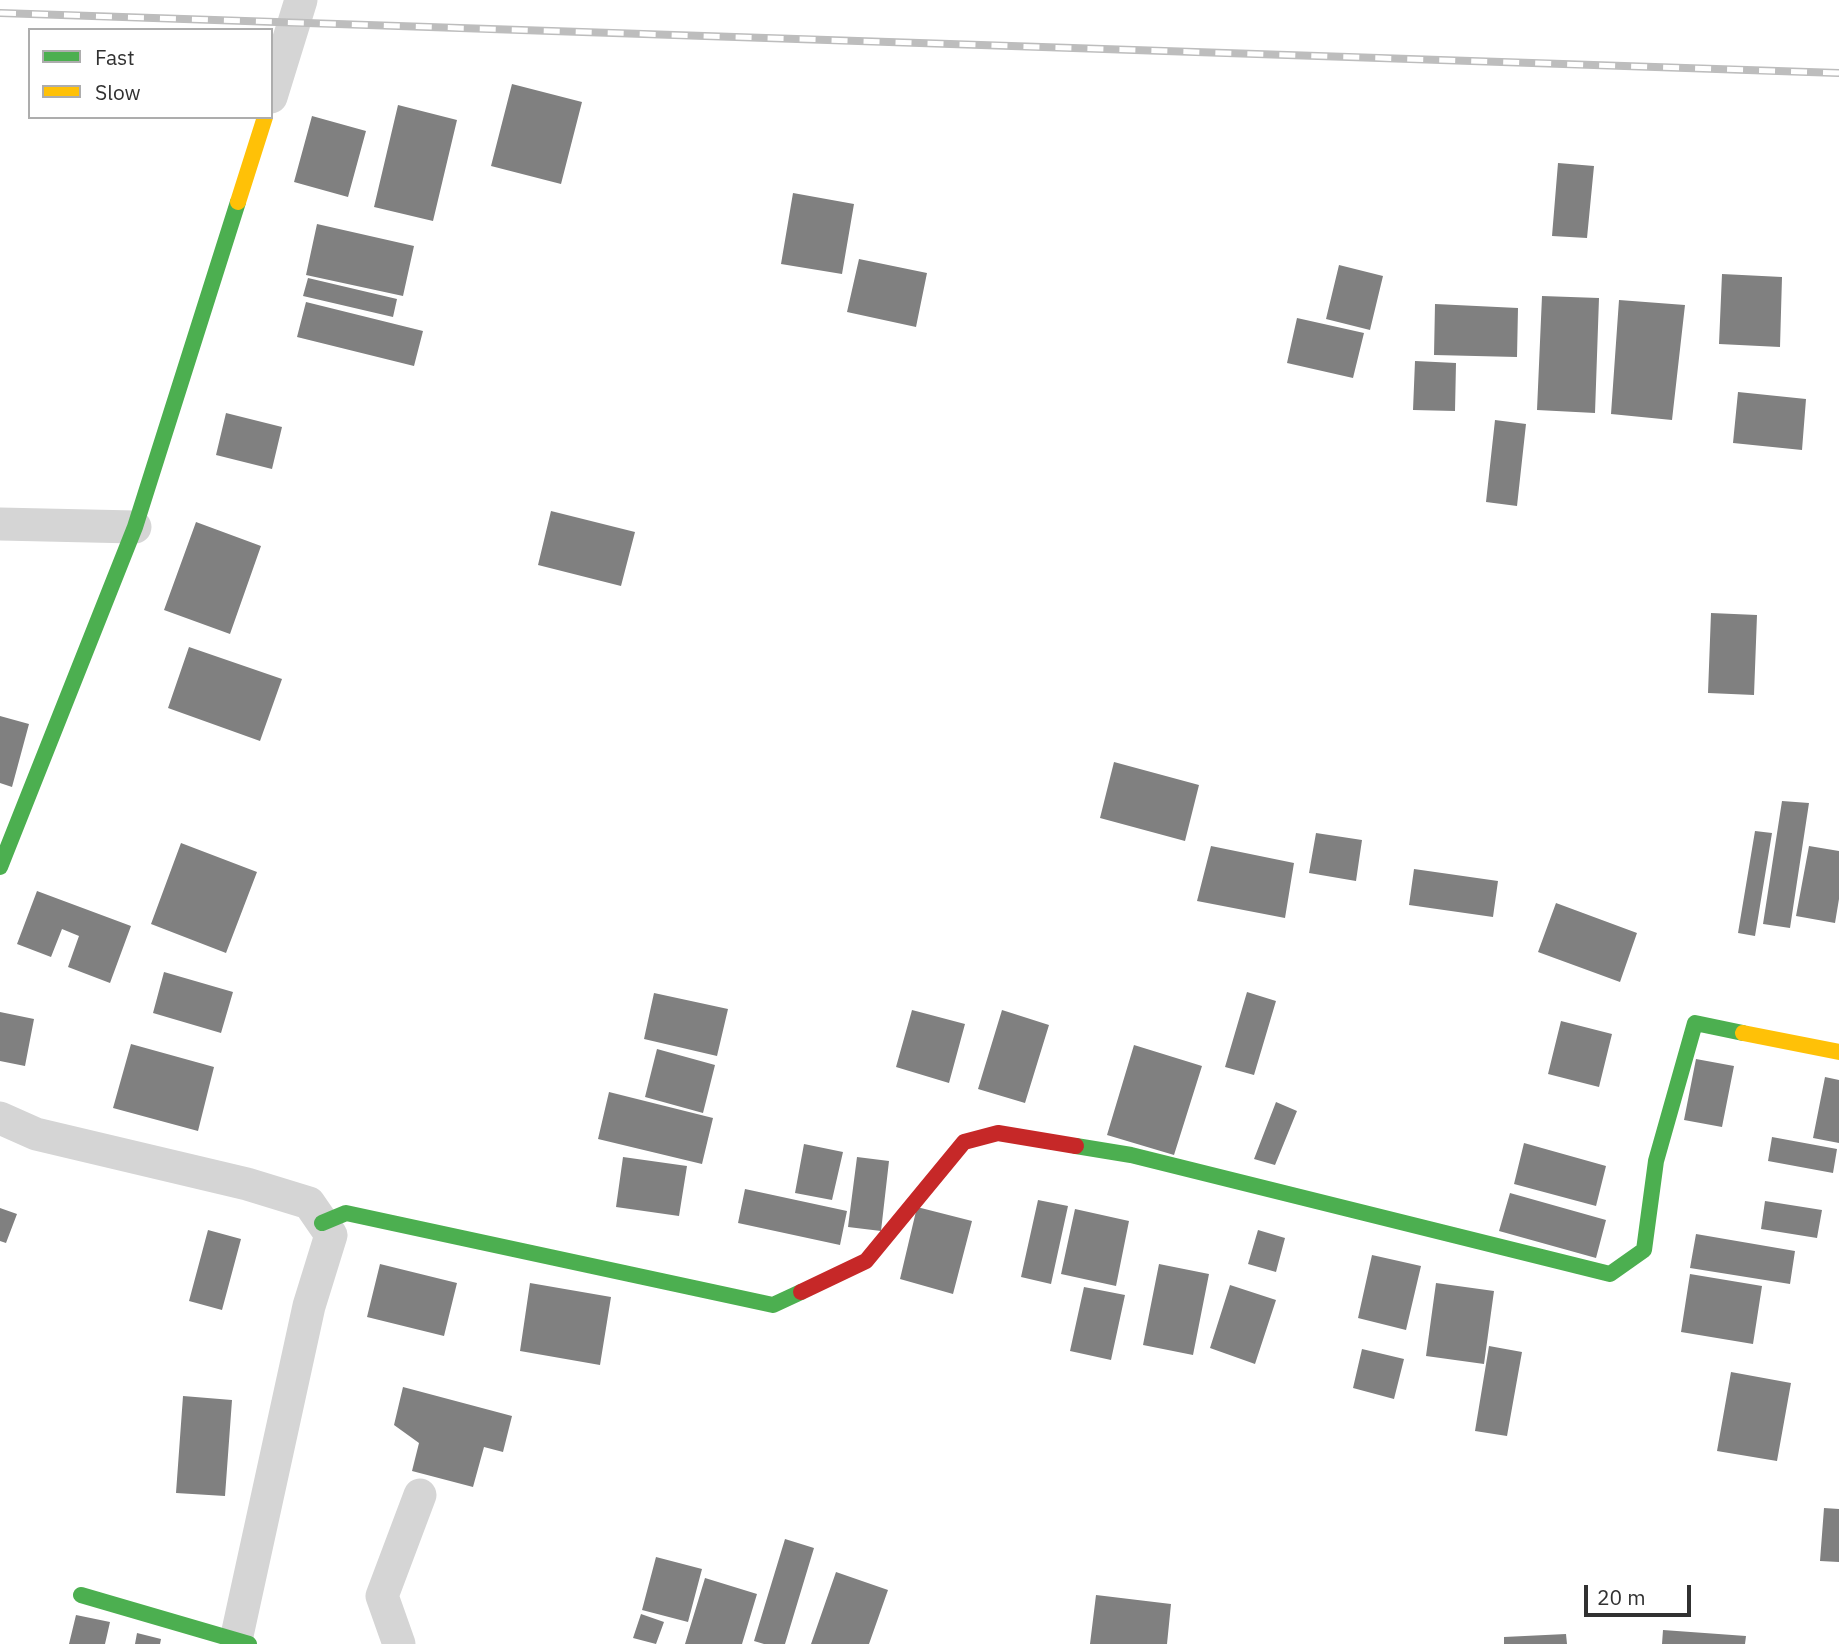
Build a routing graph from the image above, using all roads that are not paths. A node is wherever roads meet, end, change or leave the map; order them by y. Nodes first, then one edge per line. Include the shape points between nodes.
1 (301, 0) edge
2 (273, 91) edge
3 (264, 119) edge
4 (0, 524) edge
5 (135, 527) junction
6 (0, 867) edge
7 (1839, 1052) edge
8 (0, 1118) edge
9 (322, 1223) junction
10 (421, 1495) dead end
11 (81, 1595) dead end
12 (242, 1642) edge
13 (399, 1644) edge

1 - 2 street
3 - 5 street
4 - 5 street
5 - 6 street
7 - 9 street via 1695,1023 1656,1161 1644,1250 1609,1273 1131,1155 998,1133 964,1142 866,1261 773,1305 346,1213
8 - 9 street via 36,1134 309,1203
9 - 12 street via 331,1235 309,1306
10 - 13 street via 382,1595
11 - 12 street

